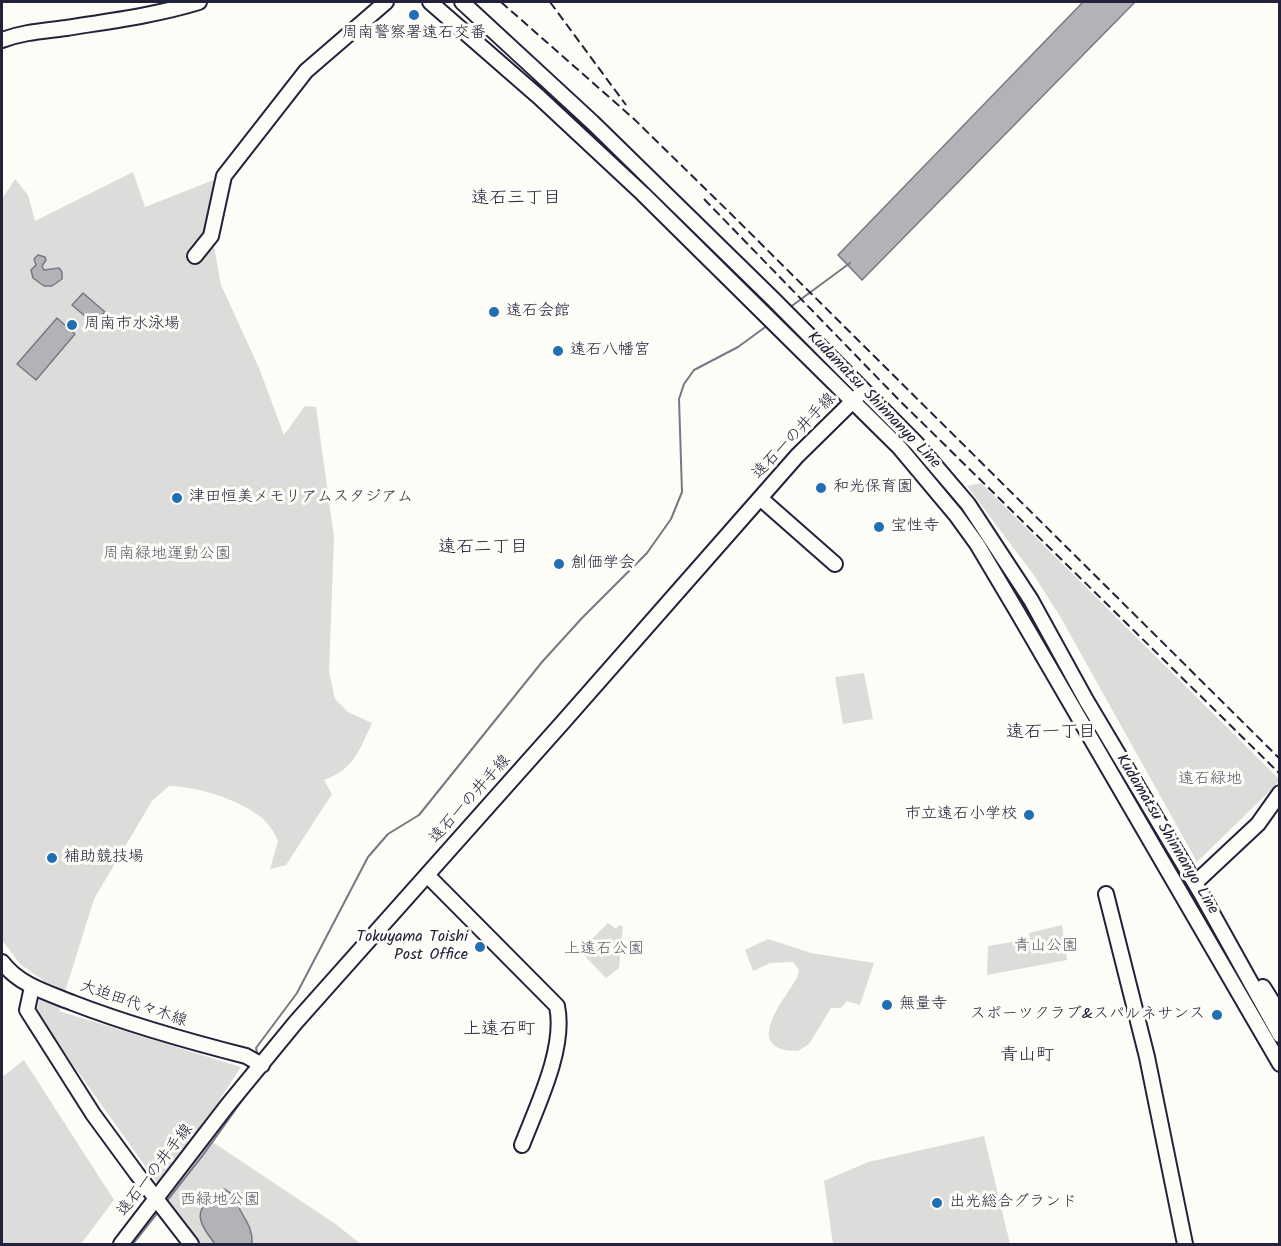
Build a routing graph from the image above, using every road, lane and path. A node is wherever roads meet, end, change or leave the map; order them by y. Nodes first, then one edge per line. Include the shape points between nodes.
1 (200, 2) edge
2 (386, 2) edge
3 (430, 2) edge
4 (443, 2) edge
5 (462, 2) edge
6 (467, 34) junction
7 (2, 40) edge
8 (195, 256) dead end
9 (863, 392) junction
10 (851, 402) junction
11 (760, 498) junction
12 (835, 564) dead end
13 (1280, 794) edge
14 (427, 876) junction
15 (1199, 889) junction
16 (1106, 894) dead end
17 (2, 962) edge
18 (32, 987) junction
19 (1280, 1014) edge
20 (1252, 1016) junction
21 (1280, 1035) edge
22 (1280, 1040) edge
23 (1280, 1064) edge
24 (262, 1065) junction
25 (522, 1145) dead end
26 (156, 1198) junction
27 (1185, 1243) edge
28 (121, 1245) edge
29 (191, 1245) edge

1 - 7 street via 21,33
2 - 8 street via 306,71 224,176 211,236
3 - 6 street, Kudamatsu Shinnanyo Line
4 - 6 street
5 - 9 street, Kudamatsu Shinnanyo Line via 592,122
6 - 10 street, Kudamatsu Shinnanyo Line via 643,194
9 - 10 street, 遠石一の井手線
9 - 15 street, Kudamatsu Shinnanyo Line via 947,479 988,534 1031,600
10 - 11 street, 遠石一の井手線
10 - 20 street, Kudamatsu Shinnanyo Line via 899,447 977,544
11 - 12 street
11 - 14 street, 遠石一の井手線
13 - 15 street
14 - 24 street, 遠石一の井手線
14 - 25 street via 557,1006 555,1050
15 - 19 street via 1229,926
15 - 21 street, Kudamatsu Shinnanyo Line
16 - 27 street via 1147,1057
17 - 18 street, 大迫田代々木線
18 - 24 street, 大迫田代々木線 via 121,1022 246,1056
18 - 26 street via 27,1010 93,1114
20 - 22 street
20 - 23 street, Kudamatsu Shinnanyo Line
24 - 26 street, 遠石一の井手線
26 - 28 street, 遠石一の井手線
26 - 29 street

